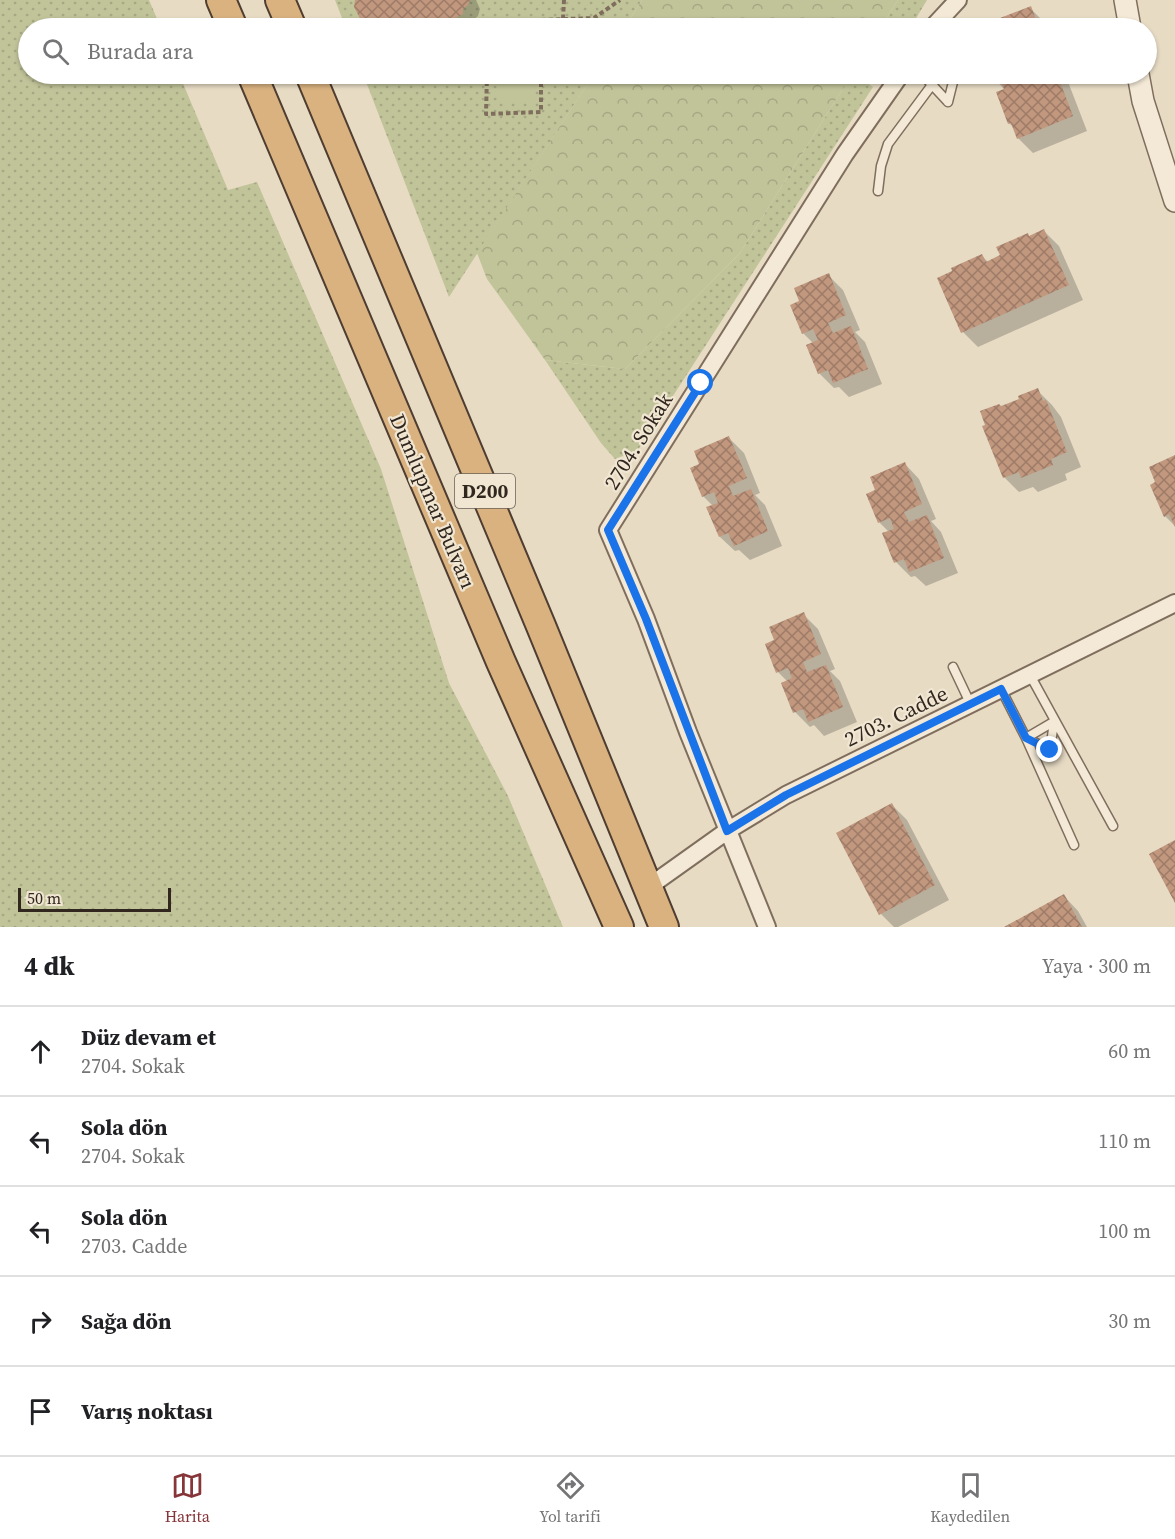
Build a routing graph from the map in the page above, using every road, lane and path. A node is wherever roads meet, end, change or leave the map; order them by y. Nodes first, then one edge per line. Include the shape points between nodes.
1 (220, 0) edge
2 (280, 0) edge
3 (564, 0) edge
4 (620, 0) edge
5 (958, 0) edge
6 (1125, 0) edge
7 (228, 18) edge
8 (288, 18) edge
9 (563, 18) edge
10 (594, 18) edge
11 (941, 18) edge
12 (1128, 18) edge
13 (256, 84) edge
14 (314, 84) edge
15 (487, 84) edge
16 (541, 84) edge
17 (894, 84) edge
18 (932, 84) joint
19 (952, 84) edge
20 (1140, 84) edge
21 (878, 191) dead end
22 (1175, 201) edge
23 (1175, 603) edge
24 (953, 667) dead end
25 (1030, 675) junction
26 (1001, 689) junction
27 (971, 705) junction
28 (1054, 721) junction
29 (1026, 738) junction
30 (1113, 826) dead end
31 (727, 831) junction
32 (1074, 845) dead end
33 (656, 908) edge
34 (617, 926) edge
35 (687, 927) edge
36 (767, 927) edge

1 - 7 highway
2 - 8 highway
3 - 9 path
4 - 10 path
5 - 11 street
6 - 12 street
13 - 34 highway, Dumlupınar Bulvarı / D200
14 - 33 highway, D200
15 - 16 path via 486,114 541,112
17 - 31 street, 2704. Sokak via 845,154 608,530
18 - 19 lane via 948,102
18 - 21 lane via 888,144
20 - 22 street
23 - 25 street, 2703. Cadde
24 - 27 lane
25 - 26 street, 2703. Cadde
25 - 28 lane
26 - 27 street, 2703. Cadde
26 - 29 lane
27 - 31 street, 2703. Cadde via 786,795
28 - 29 lane
28 - 29 lane via 1050,750
28 - 30 lane
29 - 32 lane
31 - 33 street, 2703. Cadde
31 - 36 street
33 - 35 highway

